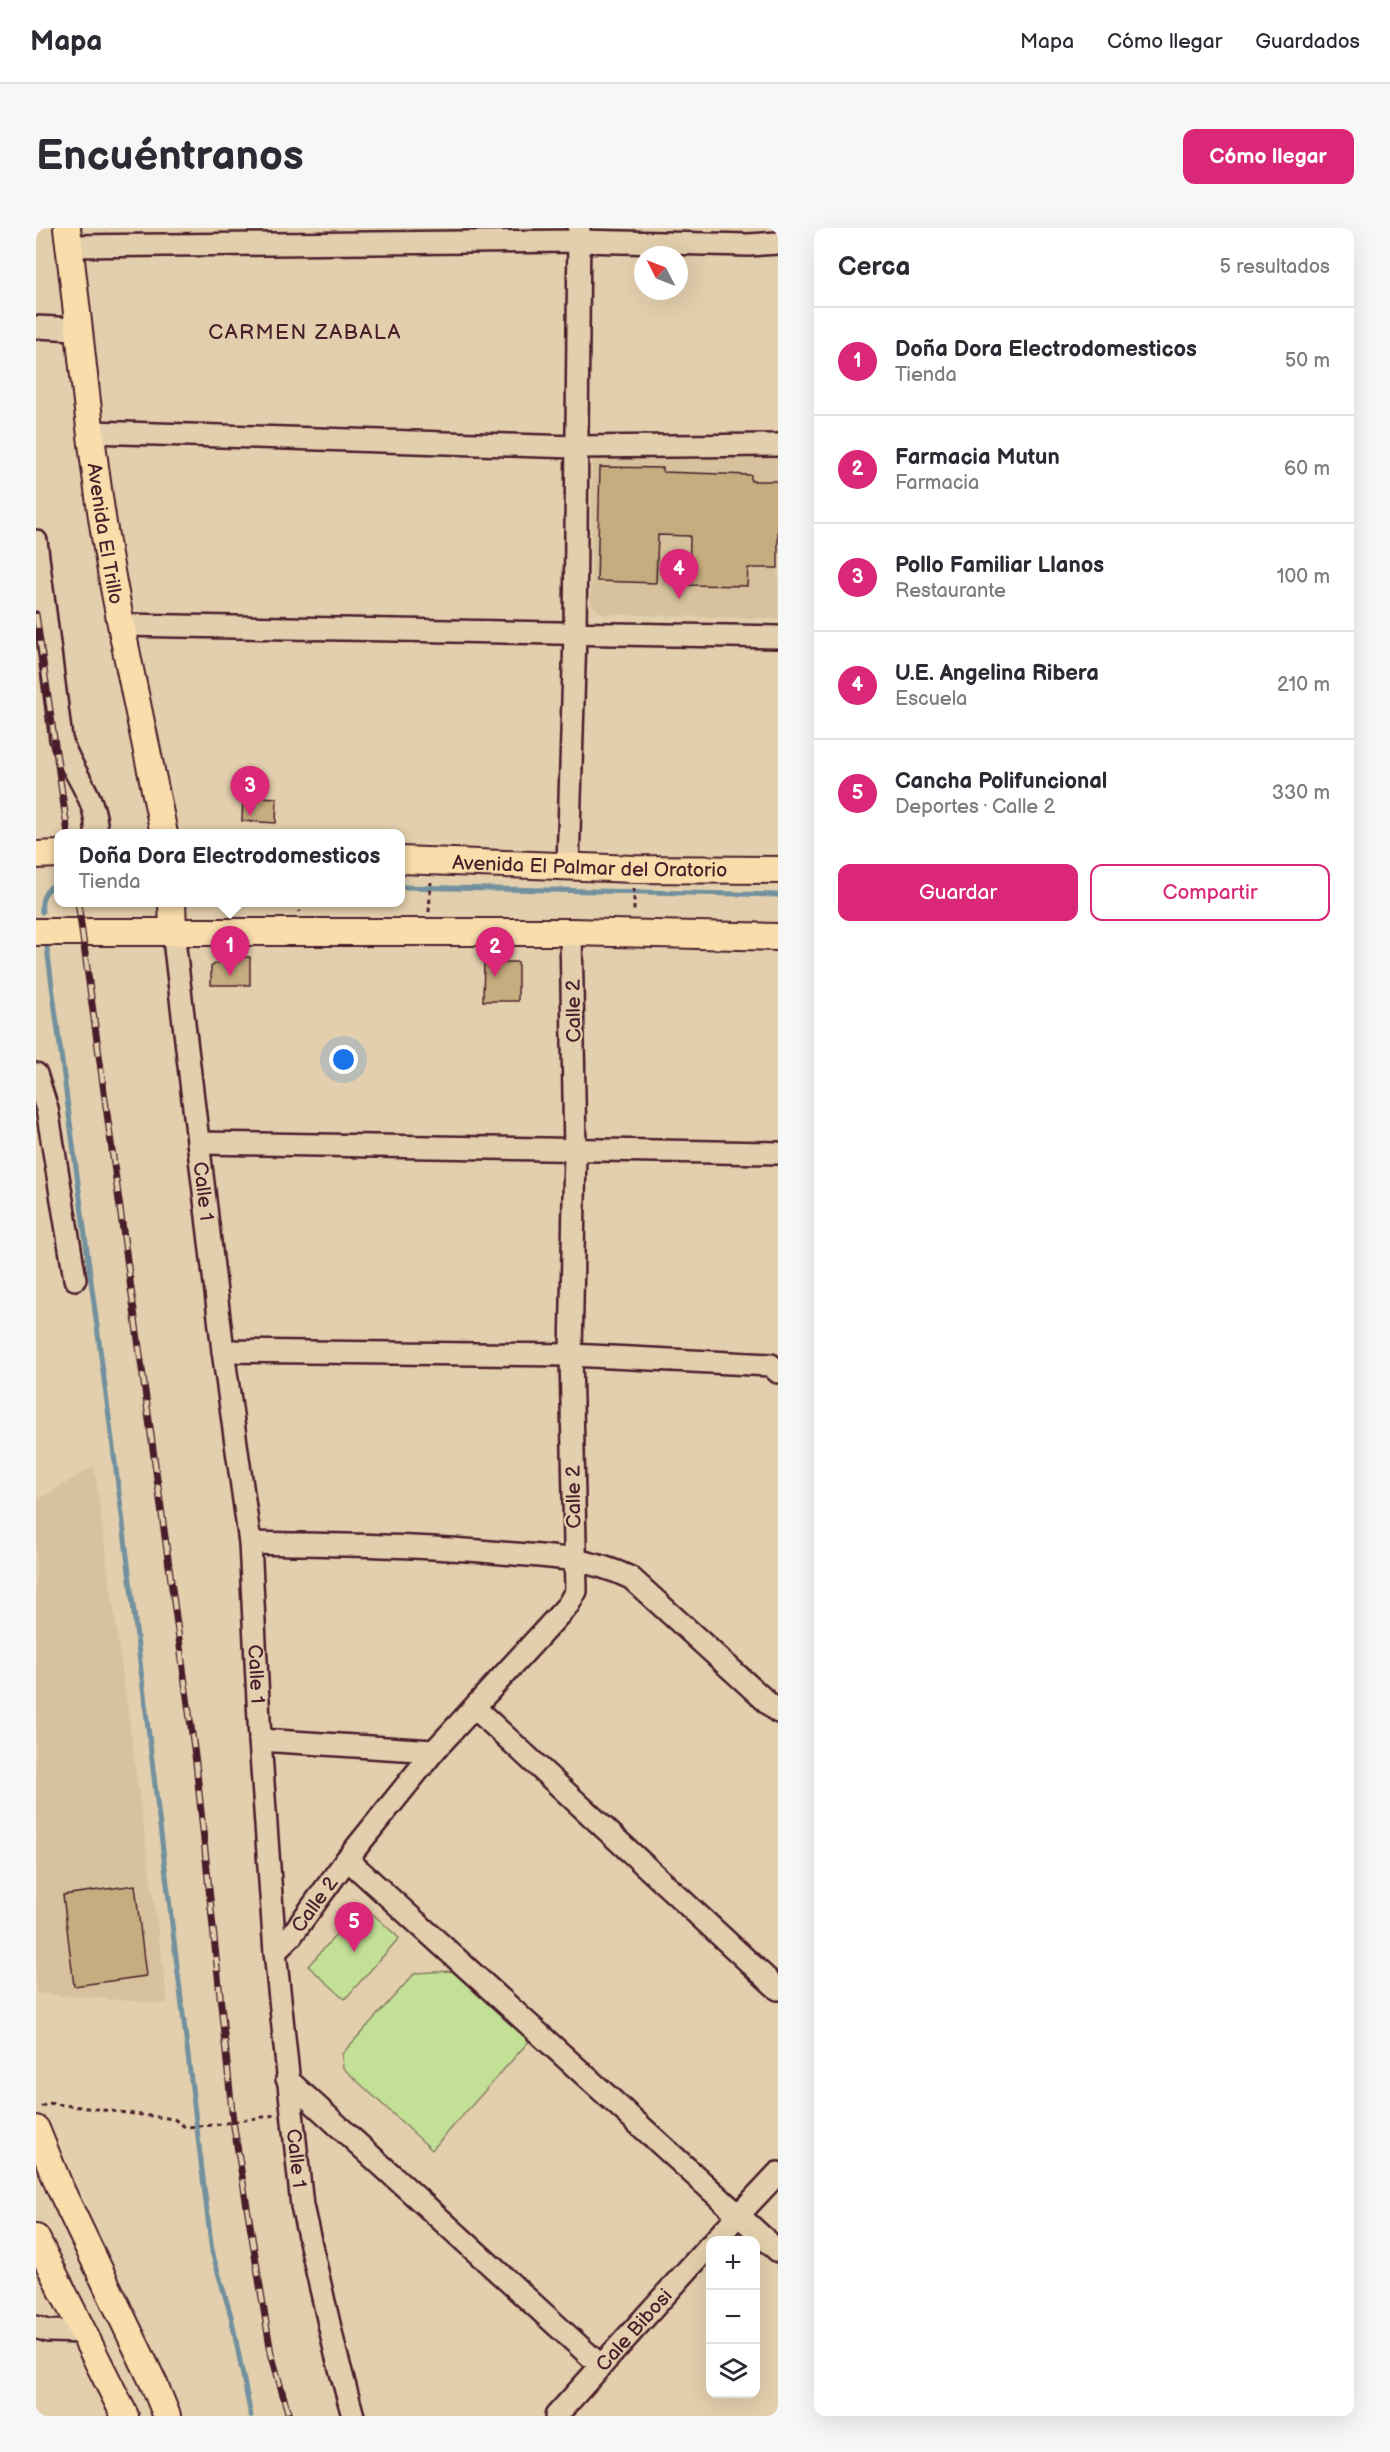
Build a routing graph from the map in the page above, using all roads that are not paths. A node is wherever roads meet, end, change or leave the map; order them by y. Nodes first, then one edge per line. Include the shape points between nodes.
1 (578, 234) edge
2 (379, 236) edge
3 (68, 237) edge
4 (187, 237) edge
5 (772, 238) edge
6 (36, 327) edge
7 (77, 329) junction
8 (90, 432) junction
9 (778, 445) edge
10 (576, 447) junction
11 (36, 541) edge
12 (120, 626) junction
13 (575, 634) junction
14 (778, 636) edge
15 (96, 829) edge
16 (163, 829) edge
17 (54, 854) edge
18 (36, 855) edge
19 (405, 860) edge
20 (568, 865) junction
21 (778, 870) edge
22 (172, 907) edge
23 (173, 930) junction
24 (36, 932) edge
25 (571, 932) junction
26 (778, 937) edge
27 (36, 1074) edge
28 (198, 1143) junction
29 (574, 1150) junction
30 (778, 1153) edge
31 (75, 1278) dead end
32 (223, 1351) junction
33 (570, 1355) junction
34 (778, 1372) edge
35 (250, 1543) junction
36 (574, 1559) junction
37 (768, 1693) edge
38 (475, 1708) junction
39 (778, 1712) edge
40 (260, 1740) junction
41 (434, 1751) junction
42 (347, 1859) junction
43 (274, 1952) junction
44 (778, 1989) edge
45 (288, 2079) junction
46 (36, 2129) edge
47 (778, 2173) edge
48 (738, 2214) junction
49 (719, 2236) edge
50 (36, 2238) edge
51 (706, 2250) edge
52 (778, 2251) edge
53 (36, 2327) edge
54 (85, 2332) junction
55 (601, 2366) junction
56 (125, 2416) edge
57 (167, 2416) edge
58 (353, 2416) edge
59 (555, 2416) edge

1 - 2 street
1 - 5 street via 749,245
1 - 10 street
2 - 4 street
3 - 4 street
3 - 7 main road, Avenida El Trillo
6 - 7 street
7 - 8 main road, Avenida El Trillo
8 - 10 street
8 - 12 main road, Avenida El Trillo
9 - 10 street
10 - 13 street
11 - 15 street via 64,754 93,806
12 - 13 street
12 - 16 main road, Avenida El Trillo
13 - 14 street
13 - 20 street
17 - 18 main road
19 - 20 main road, Avenida El Palmar del Oratorio
20 - 21 main road, Avenida El Palmar del Oratorio
22 - 23 main road
23 - 24 main road
23 - 25 main road
23 - 28 street, Calle 1
25 - 26 main road
25 - 29 street, Calle 2
27 - 31 street via 47,1109
28 - 29 street
28 - 32 street, Calle 1
29 - 30 street
29 - 33 street, Calle 2
32 - 33 street
32 - 35 street, Calle 1
33 - 34 street via 771,1365
33 - 36 street, Calle 2
35 - 36 street via 438,1547
35 - 40 street, Calle 1
36 - 37 street via 632,1578
36 - 38 street, Calle 2 via 573,1598
37 - 39 street
38 - 41 street, Calle 2
38 - 44 street
40 - 41 street
40 - 43 street, Calle 1
41 - 42 street, Calle 2
42 - 43 street, Calle 2 via 291,1936
42 - 48 street
43 - 45 street, Calle 1
45 - 55 street
45 - 58 street, Calle 1 via 302,2206
46 - 57 main road
47 - 48 street
48 - 49 street
48 - 52 street
50 - 54 main road
51 - 55 street, Cale Bibosi
53 - 54 street
54 - 56 main road
55 - 59 street, Cale Bibosi

